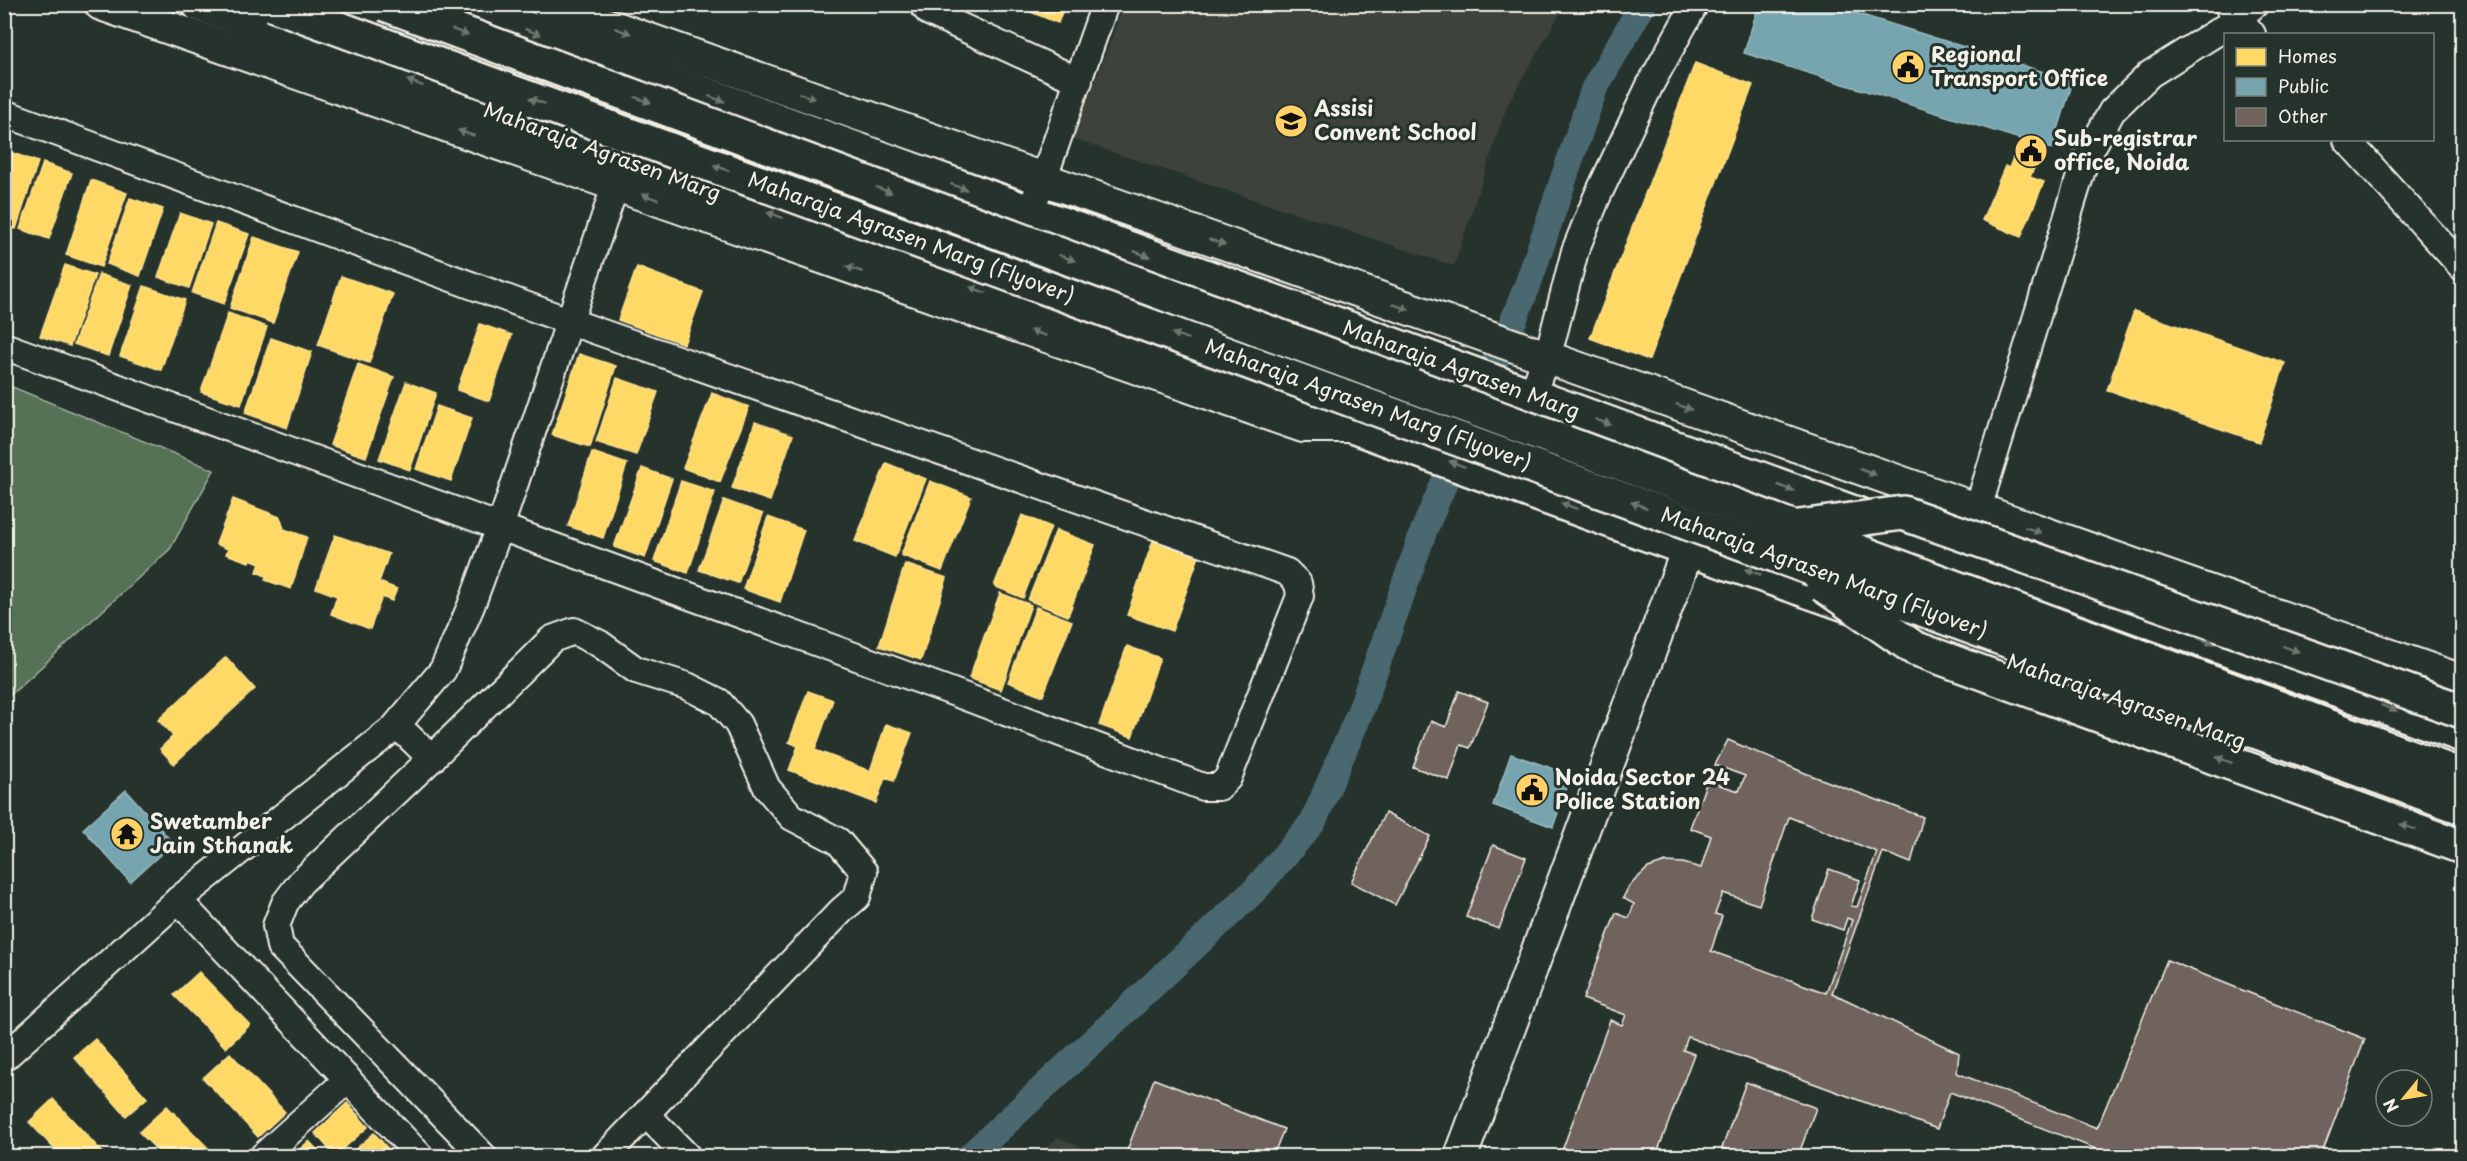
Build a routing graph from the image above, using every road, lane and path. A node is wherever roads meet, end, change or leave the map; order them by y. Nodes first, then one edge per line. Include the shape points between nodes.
1 (101, 4) edge
2 (200, 4) edge
3 (272, 4) edge
4 (385, 4) edge
5 (459, 4) edge
6 (548, 4) edge
7 (922, 4) edge
8 (1105, 4) edge
9 (1695, 4) edge
10 (2243, 16) edge
11 (1079, 81) junction
12 (4, 113) edge
13 (2348, 141) edge
14 (852, 148) junction
15 (620, 173) junction
16 (1043, 180) junction
17 (1029, 213) junction
18 (822, 233) junction
19 (2463, 267) edge
20 (571, 322) junction
21 (4, 346) edge
22 (1546, 358) junction
23 (1530, 395) junction
24 (1353, 426) junction
25 (1978, 511) junction
26 (500, 527) junction
27 (1794, 528) junction
28 (1688, 549) junction
29 (1964, 553) junction
30 (1784, 558) junction
31 (2463, 681) edge
32 (2463, 711) edge
33 (397, 725) junction
34 (2463, 735) edge
35 (432, 759) junction
36 (2463, 776) edge
37 (2463, 807) edge
38 (2463, 819) edge
39 (2463, 847) edge
40 (178, 900) junction
41 (4, 1058) edge
42 (348, 1079) junction
43 (646, 1114) junction
44 (263, 1156) edge
45 (420, 1156) edge
46 (483, 1156) edge
47 (605, 1156) edge
48 (687, 1156) edge
49 (1461, 1156) edge

15 -> 1 street
15 -> 2 main road, Maharaja Agrasen Marg
30 -> 3 main road, Maharaja Agrasen Marg (Flyover), bridge
4 -> 27 main road, Maharaja Agrasen Marg (Flyover), bridge
5 -> 14 main road, Maharaja Agrasen Marg
6 -> 16 street
7 - 11 street via 929,12
8 - 11 street
9 - 22 street via 1650,85 1593,208 1575,251
10 - 25 street via 2150,74 2112,111 2085,160
11 - 16 street
12 - 20 street
13 - 19 street
14 -> 17 main road, Maharaja Agrasen Marg
14 - 18 main road
18 -> 15 main road, Maharaja Agrasen Marg
15 - 20 street
24 -> 15 street via 1303,426
16 - 17 street
16 -> 22 street
17 -> 23 main road, Maharaja Agrasen Marg
24 -> 18 main road, Maharaja Agrasen Marg
20 - 26 street
20 - 26 street via 1287,572 1298,583 1300,596 1228,778 1219,787 1203,787
21 - 26 street
22 - 23 street
22 -> 25 street
23 -> 29 main road, Maharaja Agrasen Marg
28 -> 24 main road, Maharaja Agrasen Marg
25 - 29 street
25 -> 31 street
26 - 33 street via 443,670
27 -> 32 main road, bridge via 1902,513
27 - 36 main road, Maharaja Agrasen Marg (Flyover), bridge
38 -> 28 main road, Maharaja Agrasen Marg
28 - 49 street
29 -> 34 main road, Maharaja Agrasen Marg
30 - 37 main road, Maharaja Agrasen Marg (Flyover), bridge
39 -> 30 main road, bridge via 1914,648
33 - 35 street
33 - 40 street
35 - 43 street via 552,639 573,631 600,644 636,670 687,686 719,702 738,724 767,788 792,818 838,842 864,872 857,897
35 - 46 street via 301,882 285,903 276,926 279,946
40 - 41 street
40 - 42 street
42 - 44 street
42 - 45 street
43 - 47 street
43 - 48 street

